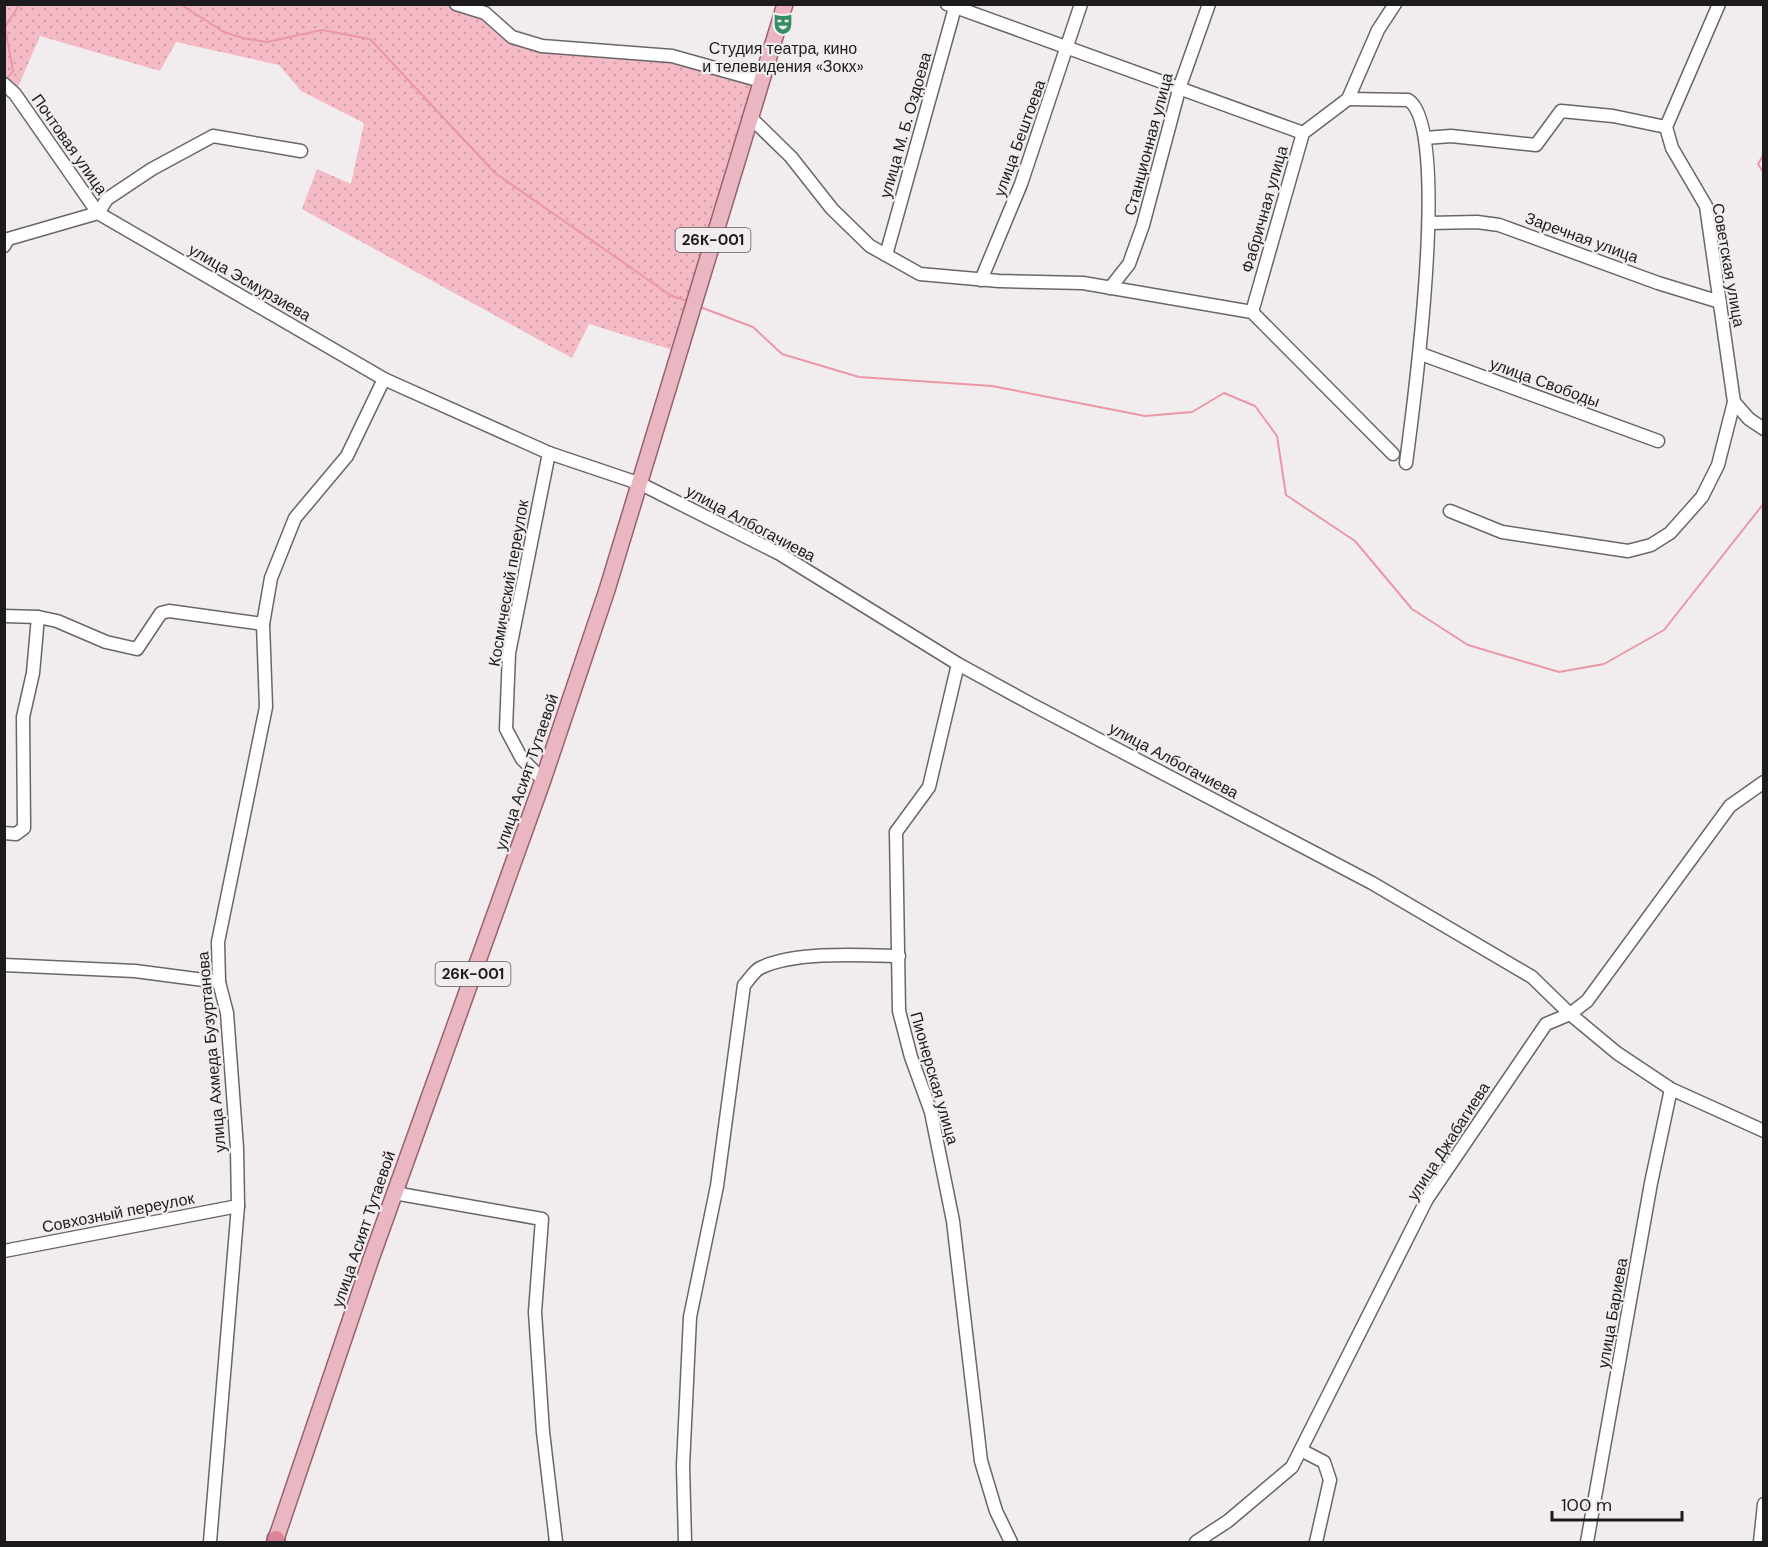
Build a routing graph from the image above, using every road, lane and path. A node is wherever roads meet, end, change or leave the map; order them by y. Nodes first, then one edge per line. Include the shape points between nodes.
1 (456, 4) edge
2 (785, 4) edge
3 (1081, 4) edge
4 (1209, 4) edge
5 (1395, 4) edge
6 (1719, 4) edge
7 (952, 5) edge
8 (487, 9) edge
9 (1068, 49) junction
10 (761, 81) junction
11 (4, 84) edge
12 (1180, 86) junction
13 (1348, 99) junction
14 (750, 117) junction
15 (1666, 127) junction
16 (1303, 133) junction
17 (1425, 138) junction
18 (301, 151) dead end
19 (98, 213) junction
20 (1429, 223) junction
21 (6, 242) edge
22 (886, 255) junction
23 (981, 280) junction
24 (1110, 288) junction
25 (1720, 302) junction
26 (1252, 312) junction
27 (1420, 354) junction
28 (384, 379) junction
29 (1734, 402) junction
30 (1764, 429) edge
31 (1658, 441) dead end
32 (549, 453) junction
33 (1393, 454) dead end
34 (1406, 463) dead end
35 (641, 484) junction
36 (1450, 511) dead end
37 (4, 616) edge
38 (38, 616) junction
39 (263, 624) junction
40 (958, 663) junction
41 (543, 780) junction
42 (1764, 782) edge
43 (4, 833) edge
44 (899, 956) junction
45 (4, 965) edge
46 (219, 982) junction
47 (1570, 1014) junction
48 (1671, 1089) junction
49 (1764, 1131) edge
50 (394, 1193) junction
51 (238, 1206) junction
52 (4, 1251) edge
53 (1301, 1450) junction
54 (1764, 1504) edge
55 (210, 1542) edge
56 (276, 1542) edge
57 (556, 1542) edge
58 (685, 1542) edge
59 (1011, 1542) edge
60 (1197, 1542) edge
61 (1316, 1542) edge
62 (1587, 1542) edge
63 (1760, 1542) edge

1 - 8 street
2 - 10 main road, улица Асият Тутаевой / 26К-001
3 - 9 street, улица Бештоева
4 - 12 street, Станционная улица
5 - 13 street, Фабричная улица via 1378,30
6 - 15 street
7 - 9 street
7 - 22 street, улица М. Б. Оздоева
8 - 10 street via 512,37 543,46 672,56
9 - 12 street
9 - 23 street, улица Бештоева via 1021,184
10 - 14 main road, улица Асият Тутаевой / 26К-001
11 - 19 street, Почтовая улица via 15,94
12 - 16 street via 1213,103
12 - 24 street, Станционная улица via 1136,245 1129,264
13 - 16 street, Фабричная улица
13 - 17 street via 1410,101 1421,114
14 - 22 street via 792,157 832,209 870,246
14 - 35 main road, улица Асият Тутаевой / 26К-001
15 - 17 street via 1622,117 1561,111 1536,145 1451,136
15 - 25 street, Советская улица via 1672,148 1706,206
16 - 26 street, Фабричная улица
17 - 20 street
18 - 19 street, Почтовая улица via 213,136 107,199
19 - 21 street
19 - 28 street, улица Эсмурзиева
20 - 25 street, Заречная улица via 1498,225
20 - 27 street
22 - 23 street via 920,274
23 - 24 street via 1083,283
24 - 26 street
25 - 29 street, Советская улица
26 - 33 street
27 - 31 street, улица Свободы
27 - 34 street
28 - 32 street, улица Эсмурзиева
28 - 39 street, улица Ахмеда Бузуртанова via 347,456 295,518 272,578
29 - 30 street
29 - 36 street via 1718,465 1702,498 1670,533 1651,545 1628,551 1502,532
32 - 35 street, улица Албогачиева
32 - 41 street, Космический переулок via 509,653 506,729 522,759
35 - 40 street, улица Албогачиева via 780,554
35 - 41 main road, улица Асият Тутаевой / 26К-001
37 - 38 street
38 - 39 street via 106,642 138,649 161,613 169,611
38 - 43 street via 33,673 22,717 24,828 16,834
39 - 46 street, улица Ахмеда Бузуртанова via 266,707 218,942
40 - 44 street, Пионерская улица via 929,787 896,832
40 - 47 street, улица Албогачиева via 1372,883 1532,977
41 - 50 main road, улица Асият Тутаевой / 26К-001
42 - 47 street, улица Джабагиева via 1730,806 1587,1001
44 - 58 street via 836,955 788,961 759,969 744,985 717,1186 690,1317
44 - 59 street, Пионерская улица via 899,1011 931,1112 953,1221 981,1461 996,1511
45 - 46 street via 135,971
46 - 51 street, улица Ахмеда Бузуртанова via 227,1013
47 - 48 street, улица Албогачиева via 1617,1053
47 - 53 street, улица Джабагиева via 1546,1024 1427,1199
48 - 49 street, улица Албогачиева
48 - 62 street, улица Бариева
50 - 56 main road, улица Асият Тутаевой / 26К-001
50 - 57 street via 542,1219 535,1312
51 - 52 street, Совхозный переулок
51 - 55 street, улица Ахмеда Бузуртанова
53 - 60 street, улица Джабагиева via 1292,1467
53 - 61 street via 1324,1462 1330,1480
54 - 63 street

